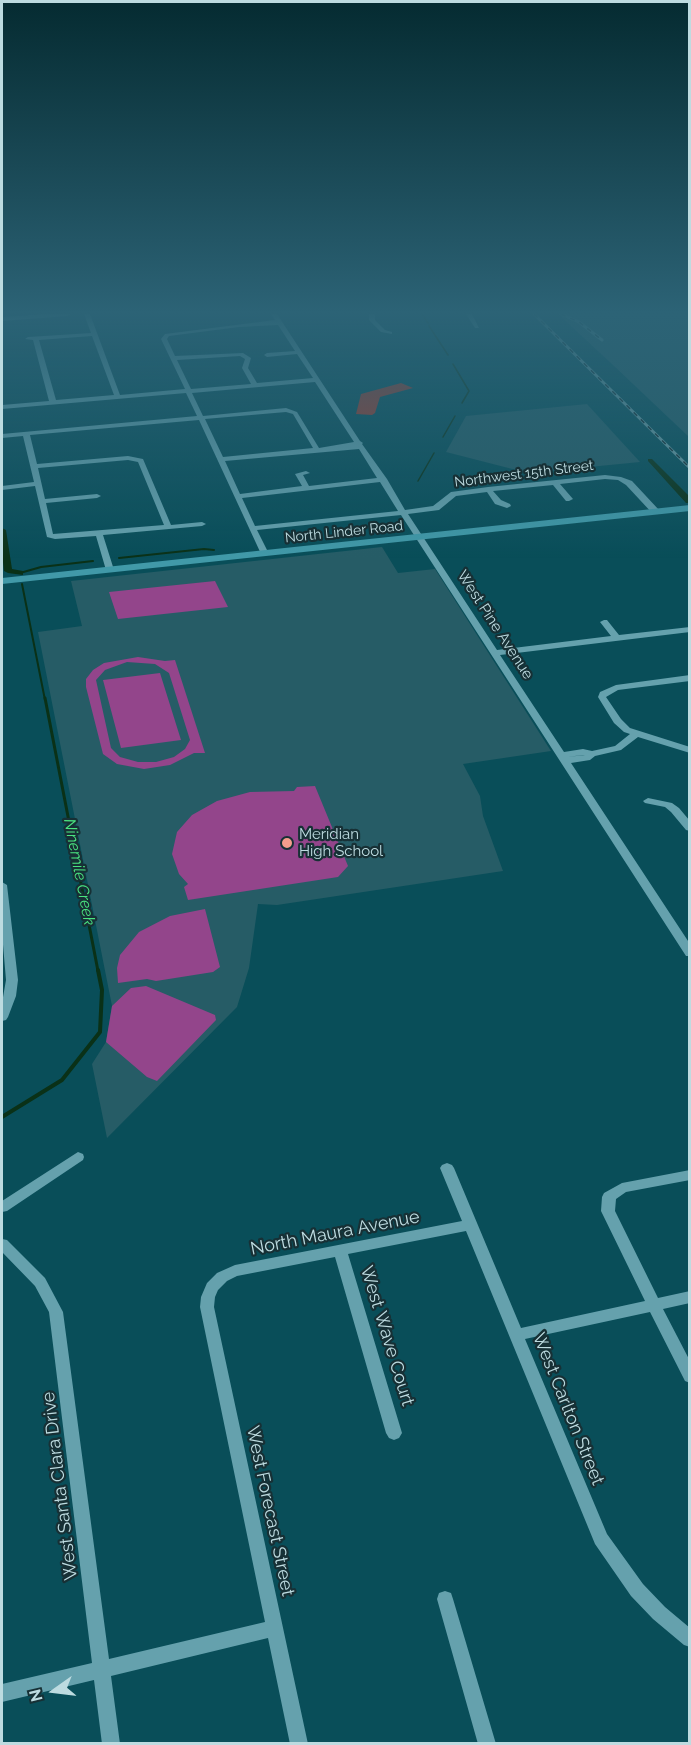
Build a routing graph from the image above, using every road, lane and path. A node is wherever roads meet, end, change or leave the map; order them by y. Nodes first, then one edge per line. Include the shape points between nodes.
1 (51, 395) edge
2 (136, 395) edge
3 (190, 395) edge
4 (327, 395) edge
5 (118, 397) joint
6 (53, 403) junction
7 (2, 407) edge
8 (201, 417) junction
9 (26, 434) junction
10 (2, 436) edge
11 (361, 445) junction
12 (317, 450) junction
13 (221, 459) junction
14 (34, 466) junction
15 (306, 473) dead end
16 (383, 479) junction
17 (555, 482) junction
18 (38, 484) junction
19 (2, 488) edge
20 (307, 488) junction
21 (488, 489) junction
22 (97, 496) dead end
23 (238, 496) junction
24 (569, 499) dead end
25 (42, 501) junction
26 (507, 506) dead end
27 (690, 508) edge
28 (405, 512) junction
29 (656, 512) junction
30 (202, 524) dead end
31 (168, 527) junction
32 (253, 528) junction
33 (99, 534) junction
34 (421, 537) junction
35 (265, 554) junction
36 (110, 570) junction
37 (2, 581) edge
38 (604, 622) dead end
39 (690, 629) edge
40 (617, 638) junction
41 (495, 653) junction
42 (690, 678) edge
43 (636, 734) junction
44 (690, 750) edge
45 (563, 758) junction
46 (648, 801) dead end
47 (690, 828) edge
48 (2, 885) edge
49 (690, 953) edge
50 (2, 1017) edge
51 (78, 1157) dead end
52 (447, 1168) dead end
53 (690, 1175) edge
54 (2, 1207) edge
55 (471, 1225) junction
56 (2, 1244) edge
57 (340, 1251) junction
58 (212, 1287) joint
59 (690, 1297) edge
60 (654, 1304) junction
61 (517, 1335) junction
62 (690, 1377) edge
63 (394, 1433) dead end
64 (445, 1599) dead end
65 (275, 1628) junction
66 (690, 1640) edge
67 (102, 1669) junction
68 (2, 1693) edge
69 (111, 1743) edge
70 (299, 1743) edge
71 (487, 1743) edge

1 - 6 street
2 - 5 street
3 - 8 street
4 - 11 street, West Pine Avenue
5 - 6 street
6 - 7 street
8 - 9 street
8 - 12 street via 290,411
8 - 13 street
9 - 10 street
9 - 14 street
11 - 12 street
11 - 16 street, West Pine Avenue
12 - 13 street
13 - 23 street
14 - 18 street
14 - 31 street via 138,458 144,461
15 - 20 street via 299,474
16 - 20 street
16 - 28 street, West Pine Avenue
17 - 21 street, Northwest 15th Street
17 - 24 street
17 - 29 street, Northwest 15th Street via 619,478 629,483
18 - 19 street
18 - 25 street
20 - 23 street
21 - 26 street via 498,502
21 - 28 street, Northwest 15th Street via 454,494 438,509
22 - 25 street
23 - 32 street
25 - 33 street via 50,535
27 - 29 main road, North Linder Road
28 - 32 street, Northwest 15th Street
28 - 34 street, West Pine Avenue
29 - 34 main road, North Linder Road
30 - 31 street
31 - 33 street
32 - 35 street
33 - 36 street
34 - 35 main road, North Linder Road
34 - 41 street, West Pine Avenue
35 - 36 main road, North Linder Road
36 - 37 main road, North Linder Road
38 - 40 street
39 - 40 street
40 - 41 street
41 - 45 street, West Pine Avenue
42 - 43 street via 616,688 603,694 603,702 617,721
43 - 44 street
43 - 45 street via 618,748 587,758
45 - 49 street, West Pine Avenue
46 - 47 street via 675,810
48 - 50 street via 12,980
51 - 54 street
52 - 55 street, West Carlton Street
53 - 60 street via 622,1188 609,1197 608,1211
55 - 57 street, North Maura Avenue
55 - 61 street, West Carlton Street
56 - 67 street, West Santa Clara Drive via 40,1282 56,1312
57 - 58 street, North Maura Avenue via 235,1271
57 - 63 street, West Wave Court
58 - 65 street, West Forecast Street via 207,1307
59 - 60 street
60 - 61 street
60 - 62 street
61 - 66 street, West Carlton Street via 601,1539 637,1590
64 - 71 street
65 - 67 street
65 - 70 street, West Forecast Street
67 - 68 street
67 - 69 street, West Santa Clara Drive

